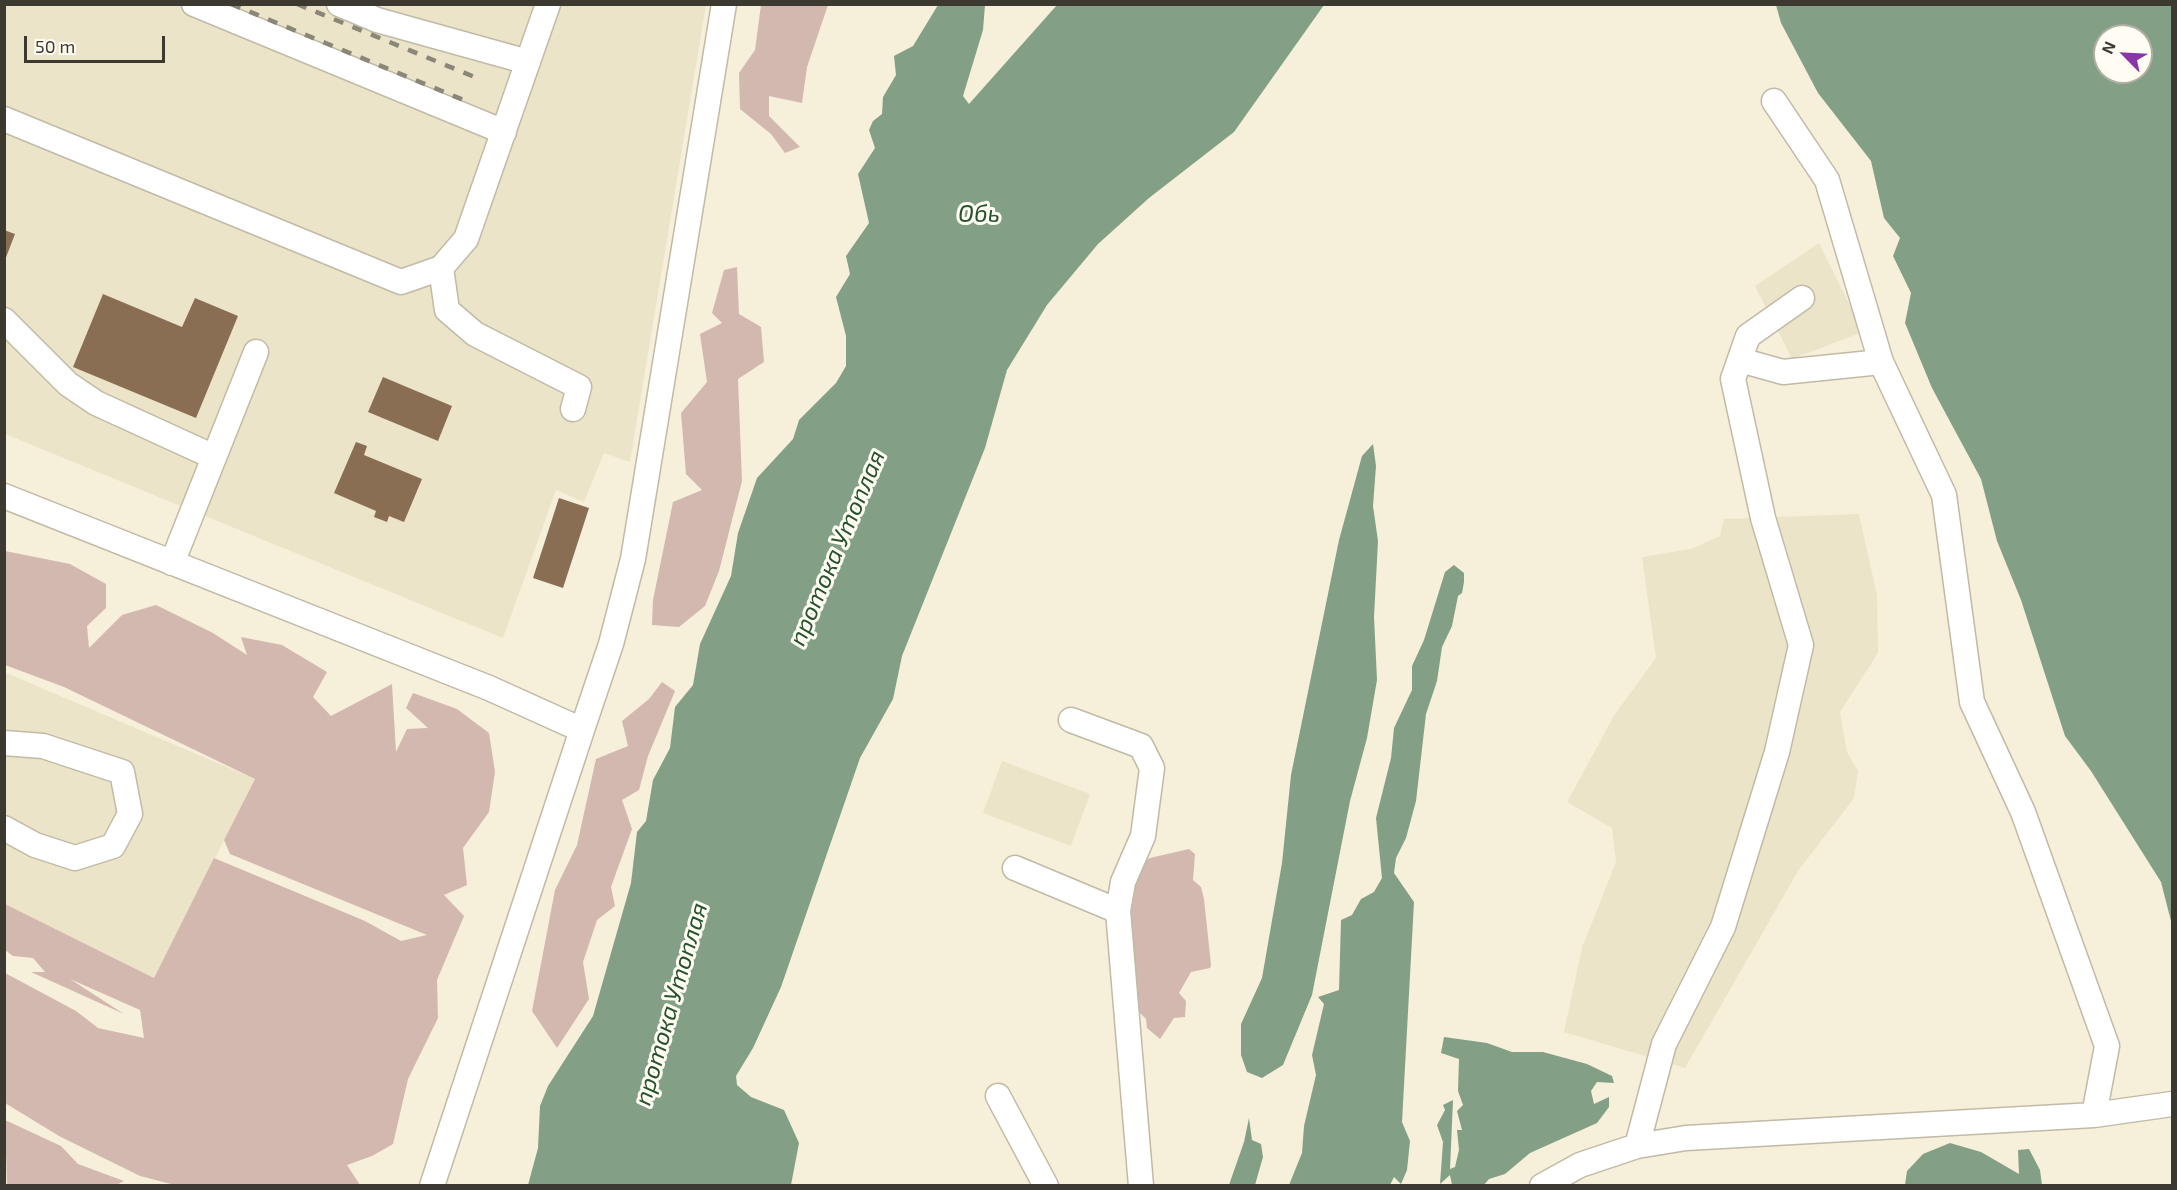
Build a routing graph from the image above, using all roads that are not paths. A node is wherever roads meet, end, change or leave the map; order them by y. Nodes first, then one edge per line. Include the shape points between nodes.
1 (194, 4) edge
2 (339, 4) edge
3 (548, 4) edge
4 (724, 4) edge
5 (528, 62) junction
6 (1774, 101) dead end
7 (4, 120) edge
8 (504, 132) junction
9 (441, 268) junction
10 (1802, 298) dead end
11 (4, 320) edge
12 (256, 352) dead end
13 (1740, 360) junction
14 (1881, 362) junction
15 (573, 410) dead end
16 (214, 457) junction
17 (4, 496) edge
18 (172, 563) junction
19 (1071, 720) dead end
20 (582, 730) junction
21 (4, 743) edge
22 (4, 828) edge
23 (1015, 868) dead end
24 (1118, 911) junction
25 (998, 1095) dead end
26 (2172, 1104) edge
27 (2094, 1115) junction
28 (1637, 1146) junction
29 (432, 1185) edge
30 (1046, 1185) edge
31 (1141, 1185) edge
32 (1542, 1185) edge

1 - 8 street
2 - 5 street via 377,20
3 - 5 street
4 - 20 street via 633,559 611,644
5 - 8 street
6 - 14 street via 1827,180
7 - 9 street via 401,282
8 - 9 street via 466,239
9 - 15 street via 447,310 475,334 579,387
10 - 13 street via 1748,336
11 - 16 street via 68,384 96,403
12 - 16 street
13 - 14 street via 1783,372
13 - 28 street via 1733,379 1761,506 1801,645 1777,752 1723,927 1664,1044
14 - 27 street via 1944,495 1972,702 2023,812 2107,1046
16 - 18 street
17 - 18 street
18 - 20 street via 489,688
19 - 24 street via 1141,746 1152,768 1143,836 1123,882
20 - 29 street
21 - 22 street via 44,746 122,772 130,814 113,846 75,858 35,845
23 - 24 street
24 - 31 street
25 - 30 street
26 - 27 street
27 - 28 street via 1686,1138
28 - 32 street via 1580,1165

